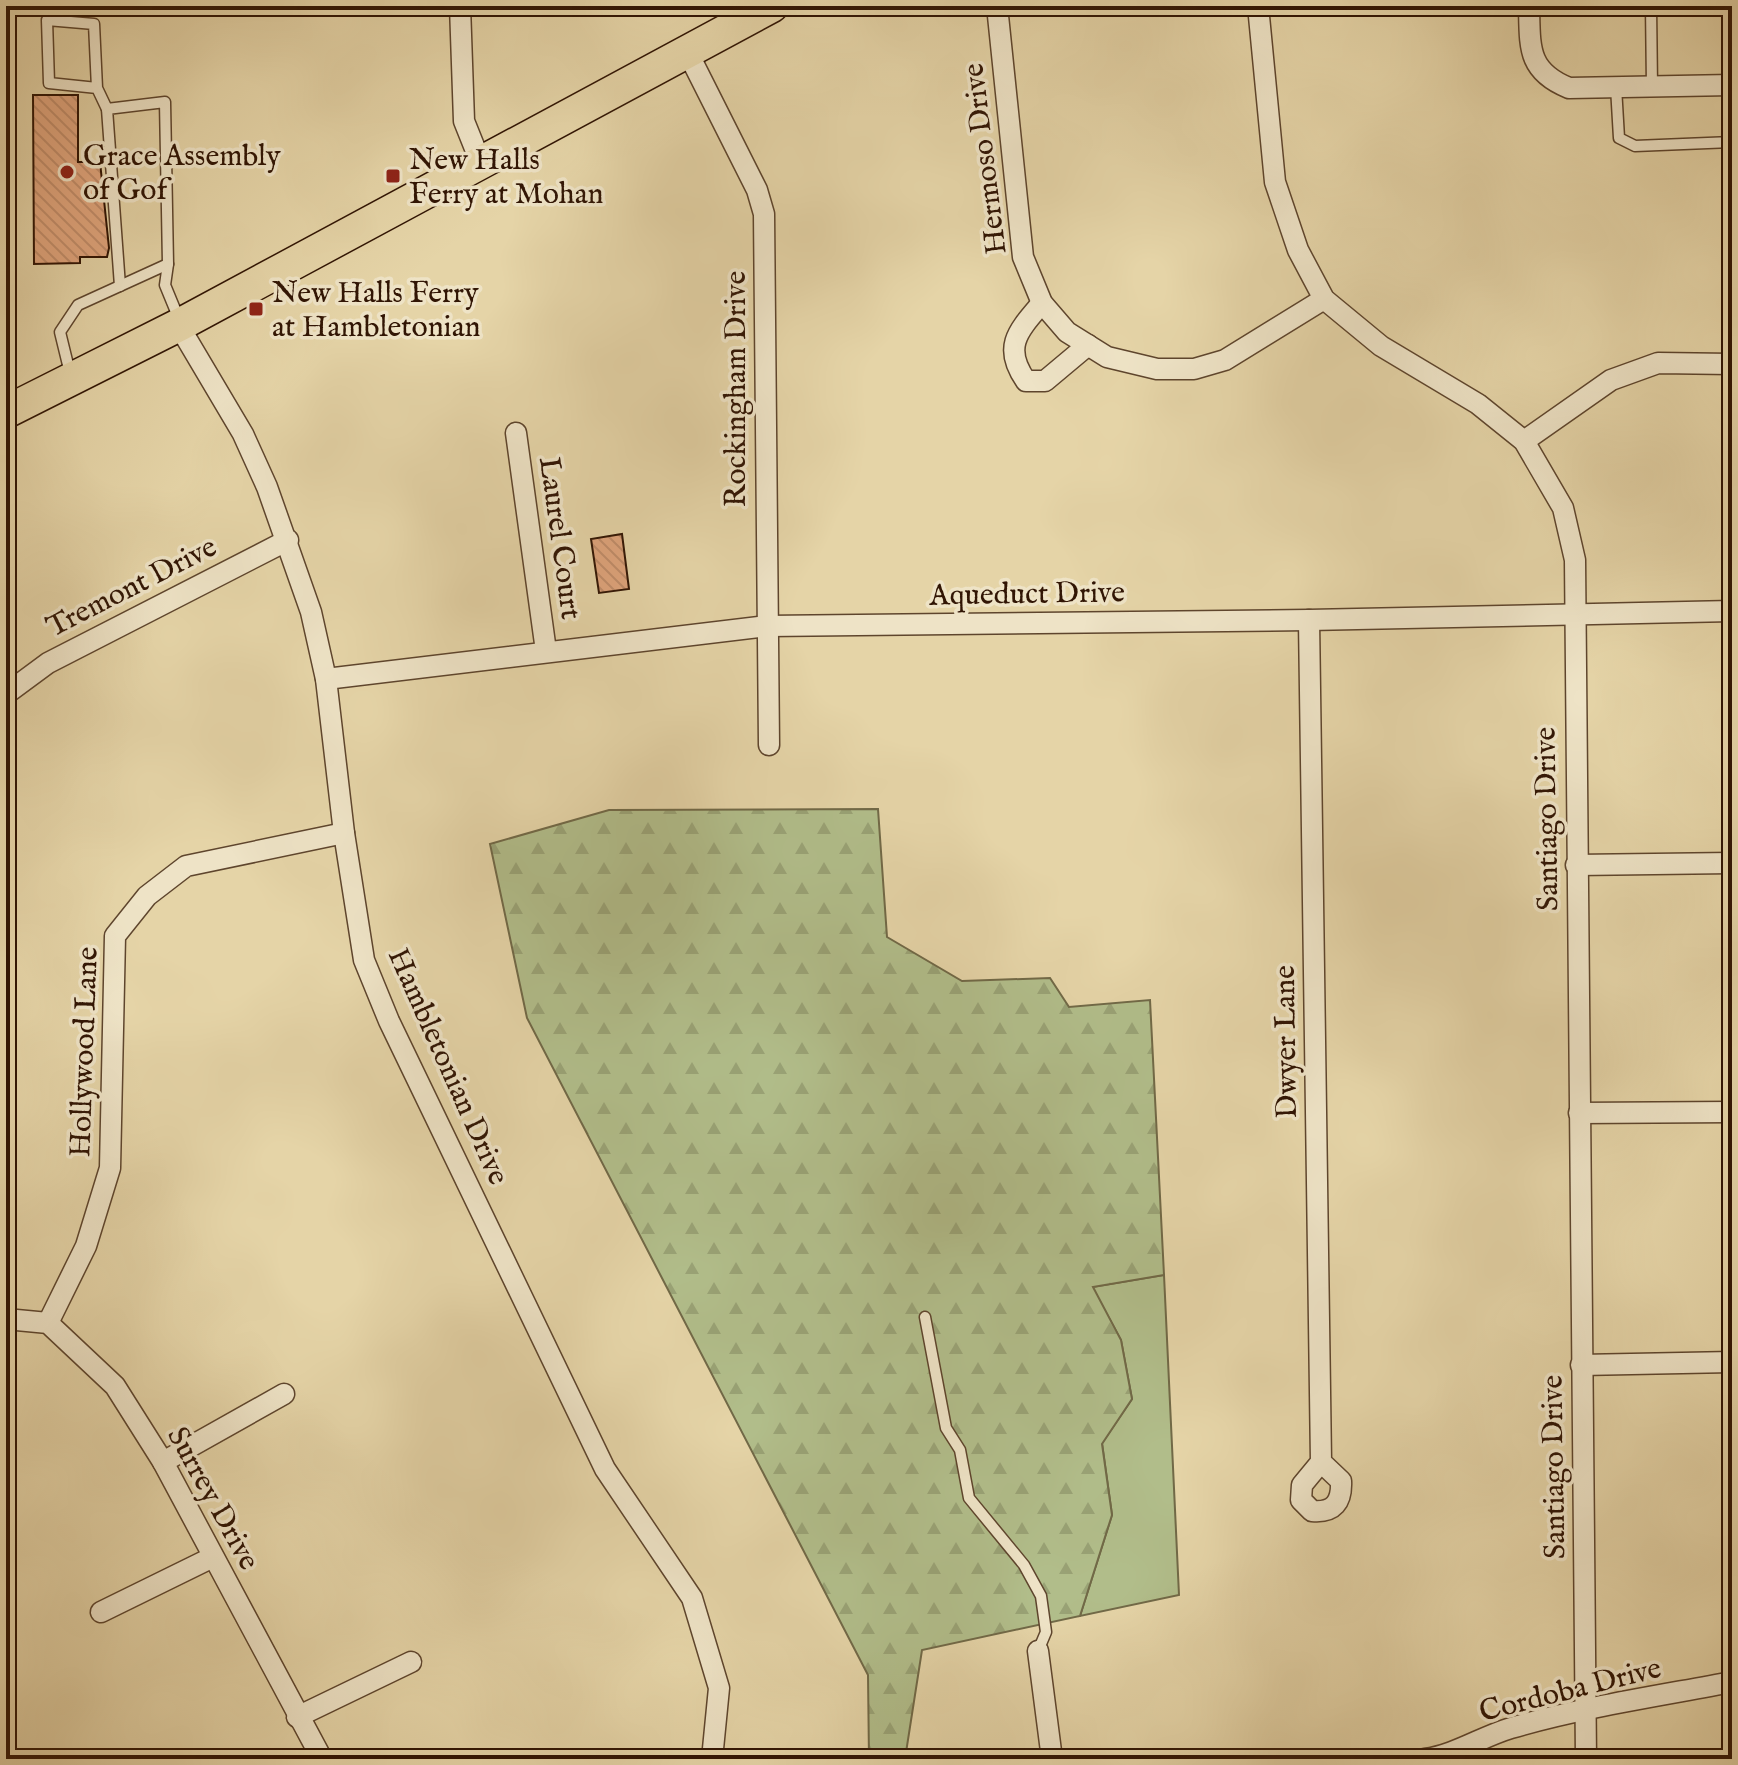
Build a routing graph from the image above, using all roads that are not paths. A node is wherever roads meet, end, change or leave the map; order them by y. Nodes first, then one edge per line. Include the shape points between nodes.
1 (460, 6) edge
2 (772, 6) edge
3 (997, 6) edge
4 (1258, 6) edge
5 (1529, 6) edge
6 (1651, 6) edge
7 (687, 51) junction
8 (1732, 85) edge
9 (1616, 87) junction
10 (1652, 87) junction
11 (97, 88) junction
12 (107, 109) junction
13 (1732, 142) edge
14 (480, 161) junction
15 (168, 264) junction
16 (120, 286) junction
17 (1324, 299) junction
18 (1042, 303) junction
19 (180, 325) junction
20 (1088, 345) junction
21 (1732, 364) edge
22 (72, 379) junction
23 (9, 404) edge
24 (516, 433) dead end
25 (1524, 441) junction
26 (288, 540) junction
27 (1732, 611) edge
28 (1574, 616) junction
29 (1309, 620) junction
30 (767, 626) junction
31 (546, 651) junction
32 (326, 679) junction
33 (6, 694) edge
34 (769, 745) dead end
35 (344, 833) junction
36 (1732, 863) edge
37 (1576, 865) junction
38 (1732, 1112) edge
39 (1579, 1113) junction
40 (925, 1317) dead end
41 (6, 1319) edge
42 (48, 1323) junction
43 (1732, 1362) edge
44 (1581, 1365) junction
45 (284, 1394) dead end
46 (163, 1462) junction
47 (1321, 1462) dead end
48 (213, 1557) junction
49 (101, 1612) dead end
50 (1038, 1651) joint
51 (411, 1662) dead end
52 (1732, 1682) edge
53 (1585, 1710) junction
54 (297, 1717) junction
55 (322, 1759) edge
56 (712, 1759) edge
57 (1052, 1759) edge
58 (1425, 1759) edge
59 (1586, 1759) edge

1 - 14 street via 464,121
2 - 7 main road
3 - 18 street, Hermoso Drive via 1023,257
4 - 17 street, Santiago Drive via 1275,182 1298,250
5 - 9 street via 1530,51 1547,79 1569,88
6 - 10 lane
7 - 14 main road
7 - 30 street, Rockingham Drive via 764,214
8 - 10 street
9 - 10 street
9 - 13 lane via 1619,138 1635,146
11 - 11 lane via 94,24 47,20 49,83
11 - 12 lane
12 - 15 lane via 165,102
12 - 16 lane
14 - 19 main road
15 - 16 lane
15 - 19 lane via 165,285
16 - 22 lane via 78,305 60,332
17 - 20 street, Hermoso Drive via 1225,360 1194,369 1157,369 1107,357
17 - 25 street, Santiago Drive via 1381,346 1478,404
18 - 20 street, Hermoso Drive via 1067,332
18 - 20 street via 1014,345 1013,363 1026,381 1045,381
19 - 22 main road
19 - 26 street, Hambletonian Drive via 243,434
21 - 25 street via 1658,363 1611,380
22 - 23 main road
24 - 31 street, Laurel Court
25 - 28 street, Santiago Drive via 1563,508 1575,560
26 - 32 street, Hambletonian Drive
26 - 33 street, Tremont Drive via 48,663
27 - 28 street, Aqueduct Drive
28 - 29 street, Aqueduct Drive
28 - 37 street, Santiago Drive
29 - 30 street, Aqueduct Drive
29 - 47 street, Dwyer Lane
30 - 31 street, Aqueduct Drive
30 - 34 street, Rockingham Drive
31 - 32 street, Aqueduct Drive
32 - 35 street, Hambletonian Drive
35 - 42 street, Hollywood Lane via 186,866 147,896 115,936 110,1168 86,1246
35 - 56 street, Hambletonian Drive via 364,960 389,1021 605,1469 692,1598 719,1688
36 - 37 street
37 - 39 street, Santiago Drive
38 - 39 street
39 - 44 street, Santiago Drive
40 - 50 lane via 946,1428 960,1450 969,1498 1024,1565 1041,1596 1046,1632
41 - 42 street
42 - 46 street, Surrey Drive via 115,1386
43 - 44 street
44 - 53 street, Santiago Drive
45 - 46 street
46 - 48 street, Surrey Drive
48 - 49 street
48 - 54 street, Surrey Drive
50 - 57 street
51 - 54 street
52 - 53 street, Cordoba Drive
53 - 58 street, Cordoba Drive via 1508,1729
53 - 59 street, Santiago Drive
54 - 55 street, Surrey Drive

